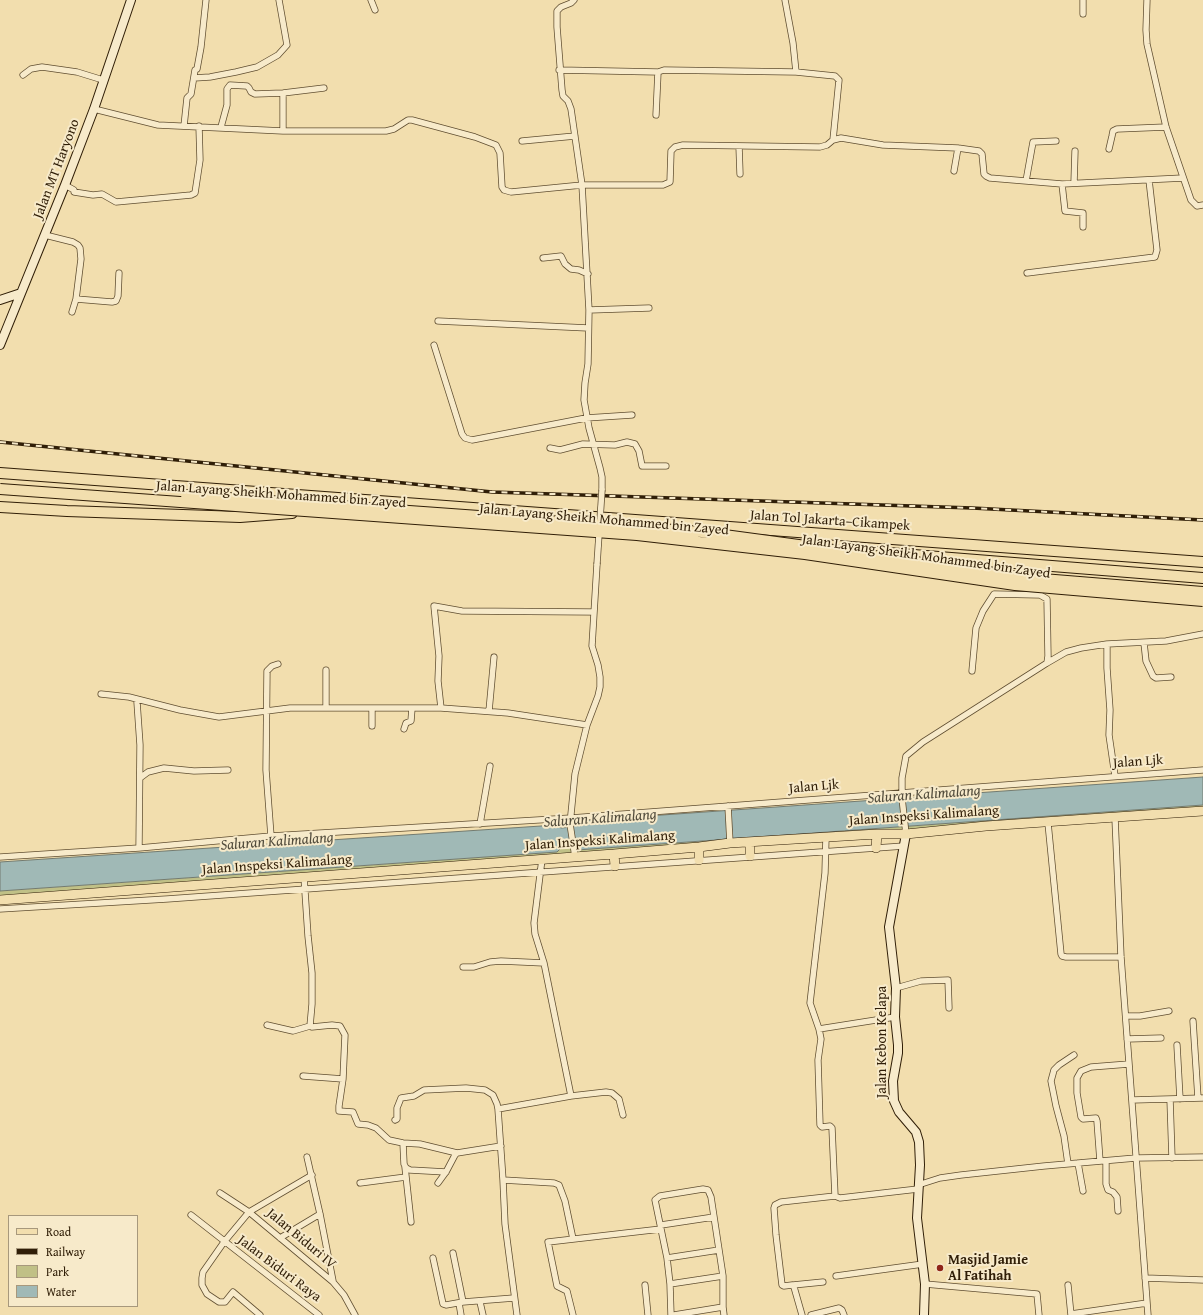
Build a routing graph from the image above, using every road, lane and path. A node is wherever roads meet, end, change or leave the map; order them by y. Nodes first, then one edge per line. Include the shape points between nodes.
1 (131, 0) edge
2 (206, 0) edge
3 (279, 0) edge
4 (371, 0) edge
5 (574, 0) edge
6 (785, 0) edge
7 (1083, 0) edge
8 (1147, 0) edge
9 (375, 10) dead end
10 (1083, 14) dead end
11 (559, 70) junction
12 (658, 72) junction
13 (796, 72) junction
14 (23, 75) dead end
15 (194, 78) junction
16 (103, 80) junction
17 (324, 88) dead end
18 (283, 93) junction
19 (94, 109) junction
20 (656, 114) dead end
21 (184, 126) junction
22 (199, 126) junction
23 (221, 127) junction
24 (1166, 127) junction
25 (283, 131) junction
26 (575, 136) junction
27 (833, 140) junction
28 (522, 141) dead end
29 (1056, 141) dead end
30 (739, 146) junction
31 (958, 148) junction
32 (1110, 149) dead end
33 (1075, 151) dead end
34 (954, 171) dead end
35 (740, 174) dead end
36 (1183, 178) junction
37 (1149, 180) junction
38 (1026, 181) junction
39 (1074, 183) junction
40 (1062, 184) junction
41 (65, 185) junction
42 (582, 185) junction
43 (1203, 205) edge
44 (1083, 227) dead end
45 (45, 235) junction
46 (543, 258) dead end
47 (119, 273) dead end
48 (1027, 273) dead end
49 (588, 274) junction
50 (21, 293) junction
51 (2, 297) edge
52 (76, 299) junction
53 (649, 308) dead end
54 (589, 310) junction
55 (72, 312) dead end
56 (438, 321) dead end
57 (588, 328) junction
58 (0, 345) edge
59 (434, 346) dead end
60 (632, 415) dead end
61 (586, 418) junction
62 (594, 445) junction
63 (550, 448) dead end
64 (666, 466) dead end
65 (0, 473) edge
66 (0, 482) edge
67 (0, 490) edge
68 (0, 507) edge
69 (312, 512) junction
70 (1203, 562) edge
71 (1203, 578) edge
72 (1203, 592) edge
73 (1203, 601) edge
74 (594, 612) junction
75 (1203, 634) edge
76 (1144, 643) junction
77 (1107, 644) junction
78 (494, 657) dead end
79 (1047, 663) junction
80 (278, 664) dead end
81 (326, 670) dead end
82 (972, 671) dead end
83 (1171, 677) dead end
84 (101, 694) dead end
85 (139, 700) junction
86 (326, 708) junction
87 (372, 708) junction
88 (412, 708) junction
89 (441, 708) junction
90 (266, 711) junction
91 (489, 711) junction
92 (587, 725) junction
93 (372, 726) dead end
94 (404, 729) dead end
95 (490, 766) dead end
96 (228, 770) dead end
97 (1203, 770) edge
98 (1115, 776) junction
99 (140, 778) junction
100 (902, 795) junction
101 (728, 808) junction
102 (1203, 811) edge
103 (572, 818) junction
104 (1115, 818) junction
105 (1048, 822) junction
106 (480, 824) junction
107 (906, 830) junction
108 (877, 834) junction
109 (271, 836) junction
110 (826, 837) junction
111 (730, 842) junction
112 (750, 843) junction
113 (904, 846) junction
114 (699, 847) junction
115 (139, 848) junction
116 (876, 848) junction
117 (825, 851) junction
118 (614, 854) junction
119 (750, 856) junction
120 (0, 857) edge
121 (575, 857) junction
122 (542, 859) junction
123 (699, 860) junction
124 (615, 866) junction
125 (540, 872) junction
126 (304, 877) junction
127 (305, 888) junction
128 (0, 900) edge
129 (0, 909) edge
130 (1121, 957) junction
131 (544, 963) junction
132 (463, 967) dead end
133 (896, 988) junction
134 (949, 1008) dead end
135 (1169, 1011) dead end
136 (895, 1016) junction
137 (1126, 1016) junction
138 (1193, 1021) dead end
139 (267, 1025) dead end
140 (310, 1026) junction
141 (819, 1029) junction
142 (1161, 1038) dead end
143 (1127, 1039) junction
144 (1177, 1045) dead end
145 (1074, 1055) dead end
146 (1129, 1064) junction
147 (303, 1076) dead end
148 (343, 1079) junction
149 (572, 1096) junction
150 (1200, 1098) edge
151 (1170, 1099) junction
152 (1180, 1099) junction
153 (1132, 1100) junction
154 (498, 1109) junction
155 (623, 1115) dead end
156 (395, 1120) dead end
157 (402, 1143) junction
158 (501, 1146) junction
159 (457, 1153) junction
160 (307, 1157) dead end
161 (1203, 1157) edge
162 (1136, 1158) junction
163 (1172, 1158) junction
164 (1103, 1161) junction
165 (1078, 1163) junction
166 (1068, 1164) junction
167 (405, 1166) junction
168 (446, 1172) junction
169 (312, 1175) junction
170 (406, 1177) junction
171 (503, 1180) junction
172 (360, 1183) dead end
173 (438, 1183) dead end
174 (918, 1187) junction
175 (1082, 1190) dead end
176 (220, 1193) dead end
177 (835, 1196) junction
178 (1118, 1211) dead end
179 (249, 1212) junction
180 (320, 1214) junction
181 (191, 1216) dead end
182 (714, 1217) junction
183 (411, 1222) dead end
184 (661, 1227) junction
185 (280, 1238) junction
186 (573, 1239) junction
187 (224, 1242) junction
188 (719, 1250) junction
189 (453, 1253) dead end
190 (433, 1258) dead end
191 (667, 1258) junction
192 (923, 1264) junction
193 (723, 1276) junction
194 (836, 1276) dead end
195 (1145, 1278) junction
196 (1203, 1280) edge
197 (334, 1282) junction
198 (823, 1282) dead end
199 (670, 1284) junction
200 (925, 1284) junction
201 (645, 1285) dead end
202 (1068, 1285) dead end
203 (793, 1286) junction
204 (514, 1298) junction
205 (480, 1302) junction
206 (461, 1303) junction
207 (1147, 1303) junction
208 (723, 1306) junction
209 (1071, 1314) edge
210 (260, 1315) edge
211 (319, 1315) edge
212 (355, 1315) edge
213 (461, 1315) edge
214 (483, 1315) edge
215 (517, 1315) edge
216 (573, 1315) edge
217 (648, 1315) edge
218 (673, 1315) edge
219 (724, 1315) edge
220 (802, 1315) edge
221 (811, 1315) edge
222 (844, 1315) edge
223 (924, 1315) edge
224 (1038, 1315) edge
225 (1148, 1315) edge

1 - 16 street, Jalan MT Haryono
2 - 15 street via 201,47
3 - 15 street via 287,45 278,55 257,67
4 - 9 street
5 - 11 street via 557,11
6 - 13 street
7 - 10 street
8 - 24 street via 1147,44
11 - 12 street
11 - 26 street via 563,96 570,103
12 - 13 street
12 - 20 street
13 - 27 street via 835,76 839,80
14 - 16 street via 31,69 42,67 77,72
15 - 21 street via 191,94 187,98
16 - 19 street, Jalan MT Haryono
17 - 18 street
18 - 23 street via 253,94 247,86 230,85 227,89 227,105
18 - 25 street
19 - 21 street via 158,125
19 - 41 street, Jalan MT Haryono
21 - 22 street
22 - 23 street
22 - 41 street via 200,160 195,193 191,195 116,202 102,194 74,192
23 - 25 street
24 - 32 street via 1117,129 1112,136
24 - 36 street
25 - 42 street via 386,131 408,120 475,136 496,146 500,150 504,190 511,192
26 - 28 street
26 - 42 street
27 - 30 street via 828,145 820,147
27 - 31 street via 845,138 883,145
29 - 38 street via 1033,142
30 - 35 street
30 - 42 street via 683,145 672,148 670,182 663,186
31 - 34 street
31 - 38 street via 981,152 986,176
33 - 39 street
36 - 37 street
36 - 43 street via 1193,203 1197,206
37 - 39 street
37 - 48 street via 1157,250 1155,257
38 - 40 street
39 - 40 street
40 - 44 street via 1065,211 1083,213
41 - 45 street, Jalan MT Haryono
42 - 49 street
45 - 50 street, Jalan MT Haryono
45 - 52 street via 73,242 80,248
46 - 49 street via 561,256 571,269
47 - 52 street via 116,301
49 - 54 street
50 - 51 street
50 - 58 street, Jalan MT Haryono
52 - 55 street
53 - 54 street
54 - 57 street
56 - 57 street
57 - 61 street via 584,400
59 - 61 street via 465,438 472,440
60 - 61 street
61 - 62 street
62 - 63 street via 583,444 560,450
62 - 64 street via 627,442 635,444 642,466
62 - 74 street, bridge via 602,477
65 - 70 highway, Jalan Tol Jakarta–Cikampek
66 - 72 highway, Jalan Layang Sheikh Mohammed bin Zayed, bridge via 702,532 1018,577
67 - 69 highway, Jalan Tol Jakarta–Cikampek
67 - 73 highway, Jalan Layang Sheikh Mohammed bin Zayed, bridge via 637,535 798,553 1015,585
68 - 69 highway via 240,517
69 - 71 highway, Jalan Tol Jakarta–Cikampek via 661,534
74 - 89 street via 462,611 434,606
74 - 92 street via 592,646 598,664 600,687
75 - 76 street
76 - 77 street
76 - 83 street via 1146,661 1153,676
77 - 79 street via 1066,652
77 - 98 street via 1110,735
78 - 91 street
79 - 82 street via 1047,599 1040,595 994,594 976,628
79 - 100 street via 906,756
80 - 90 street via 268,671
81 - 86 street
84 - 85 street
85 - 90 street via 219,717
85 - 99 street via 137,702
86 - 87 street
86 - 90 street
87 - 88 street
87 - 93 street
88 - 89 street
88 - 94 street via 411,721
89 - 91 street
90 - 109 street via 266,770
91 - 92 street
92 - 103 street via 575,774
95 - 106 street
96 - 99 street via 194,771 164,768 148,772
97 - 98 street, Jalan Ljk
98 - 100 street, Jalan Ljk
99 - 115 street
100 - 101 street, Jalan Ljk
100 - 107 street
101 - 103 street, Jalan Ljk
101 - 111 street
102 - 104 main road, Jalan Inspeksi Kalimalang
103 - 106 street, Jalan Ljk
103 - 121 street via 570,824
104 - 105 main road, Jalan Inspeksi Kalimalang
104 - 130 street
105 - 107 main road, Jalan Inspeksi Kalimalang
105 - 130 street via 1062,956
106 - 109 street, Jalan Ljk
107 - 108 main road, Jalan Inspeksi Kalimalang
107 - 113 street, Jalan Kebon Kelapa
108 - 110 main road, Jalan Inspeksi Kalimalang
108 - 116 main road
109 - 115 street, Jalan Ljk
110 - 112 main road, Jalan Inspeksi Kalimalang
110 - 117 street
111 - 112 main road, Jalan Inspeksi Kalimalang
111 - 114 main road, Jalan Inspeksi Kalimalang
112 - 119 main road
113 - 116 street, Jalan Inspeksi Kalimalang
113 - 133 street, Jalan Kebon Kelapa via 889,927
114 - 118 main road, Jalan Inspeksi Kalimalang
114 - 123 main road
115 - 120 street, Jalan Ljk
116 - 117 street, Jalan Inspeksi Kalimalang
117 - 119 street, Jalan Inspeksi Kalimalang
117 - 141 street via 825,873 810,1003
118 - 121 main road, Jalan Inspeksi Kalimalang
118 - 124 main road
119 - 123 street, Jalan Inspeksi Kalimalang
121 - 122 main road, Jalan Inspeksi Kalimalang
122 - 125 street
122 - 126 main road, Jalan Inspeksi Kalimalang
123 - 124 street, Jalan Inspeksi Kalimalang
124 - 125 street, Jalan Inspeksi Kalimalang
125 - 127 street, Jalan Inspeksi Kalimalang
125 - 131 street via 534,923
126 - 127 street
126 - 128 main road, Jalan Inspeksi Kalimalang
127 - 129 street, Jalan Inspeksi Kalimalang
127 - 140 street via 312,973
130 - 137 street
131 - 132 street via 501,961
131 - 149 street
133 - 134 street via 921,981 948,980
133 - 136 street, Jalan Kebon Kelapa
135 - 137 street
136 - 141 street
136 - 174 street, Jalan Kebon Kelapa via 898,1054 893,1081 894,1101 899,1112 916,1132 919,1142
137 - 143 street
138 - 150 street
139 - 140 street via 293,1031
140 - 148 street via 332,1025 343,1029 346,1043
141 - 177 street via 820,1125 832,1128
142 - 143 street
143 - 146 street
144 - 152 street
145 - 166 street via 1054,1070 1051,1081
146 - 153 street
146 - 164 street via 1091,1067 1082,1071 1077,1078 1081,1117 1096,1118
147 - 148 street
148 - 157 street via 339,1111 353,1112 358,1124 376,1128 390,1140
149 - 154 street
149 - 155 street via 612,1093 619,1099
150 - 152 street
151 - 152 street
151 - 153 street
151 - 163 street
153 - 162 street
154 - 156 street via 493,1094 485,1090 429,1088 414,1096 401,1098
154 - 158 street
157 - 159 street via 420,1144
157 - 167 street
158 - 159 street
158 - 171 street
159 - 168 street
160 - 169 street
161 - 163 street
162 - 163 street
162 - 164 street
162 - 195 street
164 - 165 street
164 - 178 street via 1106,1184 1108,1190 1117,1197
165 - 166 street
165 - 175 street
166 - 174 street via 940,1178
167 - 168 street via 410,1170
167 - 170 street
168 - 173 street
169 - 179 street
169 - 180 street
170 - 172 street
170 - 183 street
171 - 186 street via 559,1185
171 - 204 street via 504,1224
174 - 177 street via 840,1198
174 - 192 street, Jalan Kebon Kelapa via 917,1218
176 - 179 street, Jalan Biduri IV
177 - 203 street via 781,1202 775,1205 782,1285
179 - 185 street, Jalan Biduri IV
179 - 187 street
180 - 185 street
180 - 197 street
181 - 187 street, Jalan Biduri Raya
182 - 184 street
182 - 184 street via 708,1190 660,1196 655,1200
182 - 188 street
184 - 186 street
184 - 191 street
185 - 197 street, Jalan Biduri IV
186 - 216 street via 548,1243 557,1286 567,1291
187 - 210 street via 204,1272 204,1290 219,1302 224,1302 234,1293
187 - 211 street, Jalan Biduri Raya
188 - 191 street
188 - 193 street
189 - 206 street
190 - 206 street via 443,1302 445,1305
191 - 199 street
192 - 194 street
192 - 200 street, Jalan Kebon Kelapa
193 - 199 street
193 - 208 street
195 - 196 street
195 - 207 street
197 - 212 street, Jalan Biduri IV
198 - 203 street
199 - 218 street
200 - 223 street, Jalan Kebon Kelapa
200 - 224 street via 1037,1294
201 - 217 street
202 - 209 street
203 - 220 street
204 - 205 street
204 - 215 street
205 - 206 street
205 - 214 street
206 - 213 street
207 - 209 street
207 - 225 street
208 - 218 street
208 - 219 street
221 - 222 street via 839,1308

